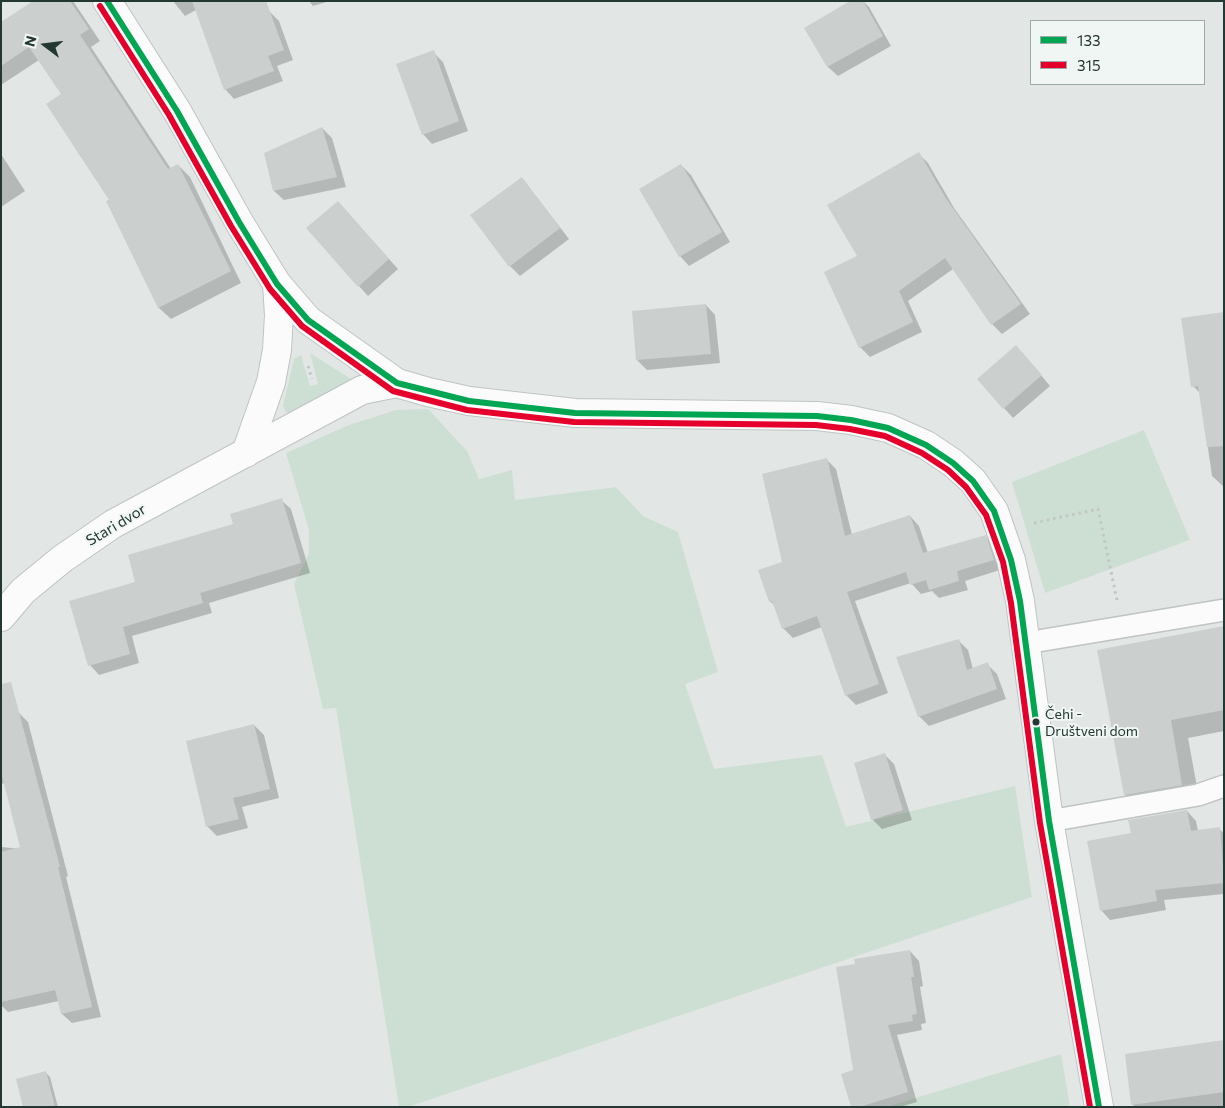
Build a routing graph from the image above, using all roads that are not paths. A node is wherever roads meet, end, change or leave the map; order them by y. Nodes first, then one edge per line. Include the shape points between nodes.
1 (107, 1) edge
2 (277, 284) junction
3 (397, 383) junction
4 (246, 453) junction
5 (1224, 610) edge
6 (1, 617) edge
7 (1026, 644) junction
8 (1224, 786) edge
9 (1049, 821) junction
10 (1099, 1107) edge

1 - 2 street via 177,111
2 - 3 street via 308,320
2 - 4 street via 277,350 268,390
3 - 4 street, Stari dvor via 362,390
3 - 7 street via 470,400 575,413 817,416 879,425 926,445 953,463 984,494 1001,530 1020,601
4 - 6 street, Stari dvor via 113,524 23,591
5 - 7 lane
7 - 9 street
8 - 9 lane via 1198,795
9 - 10 street

